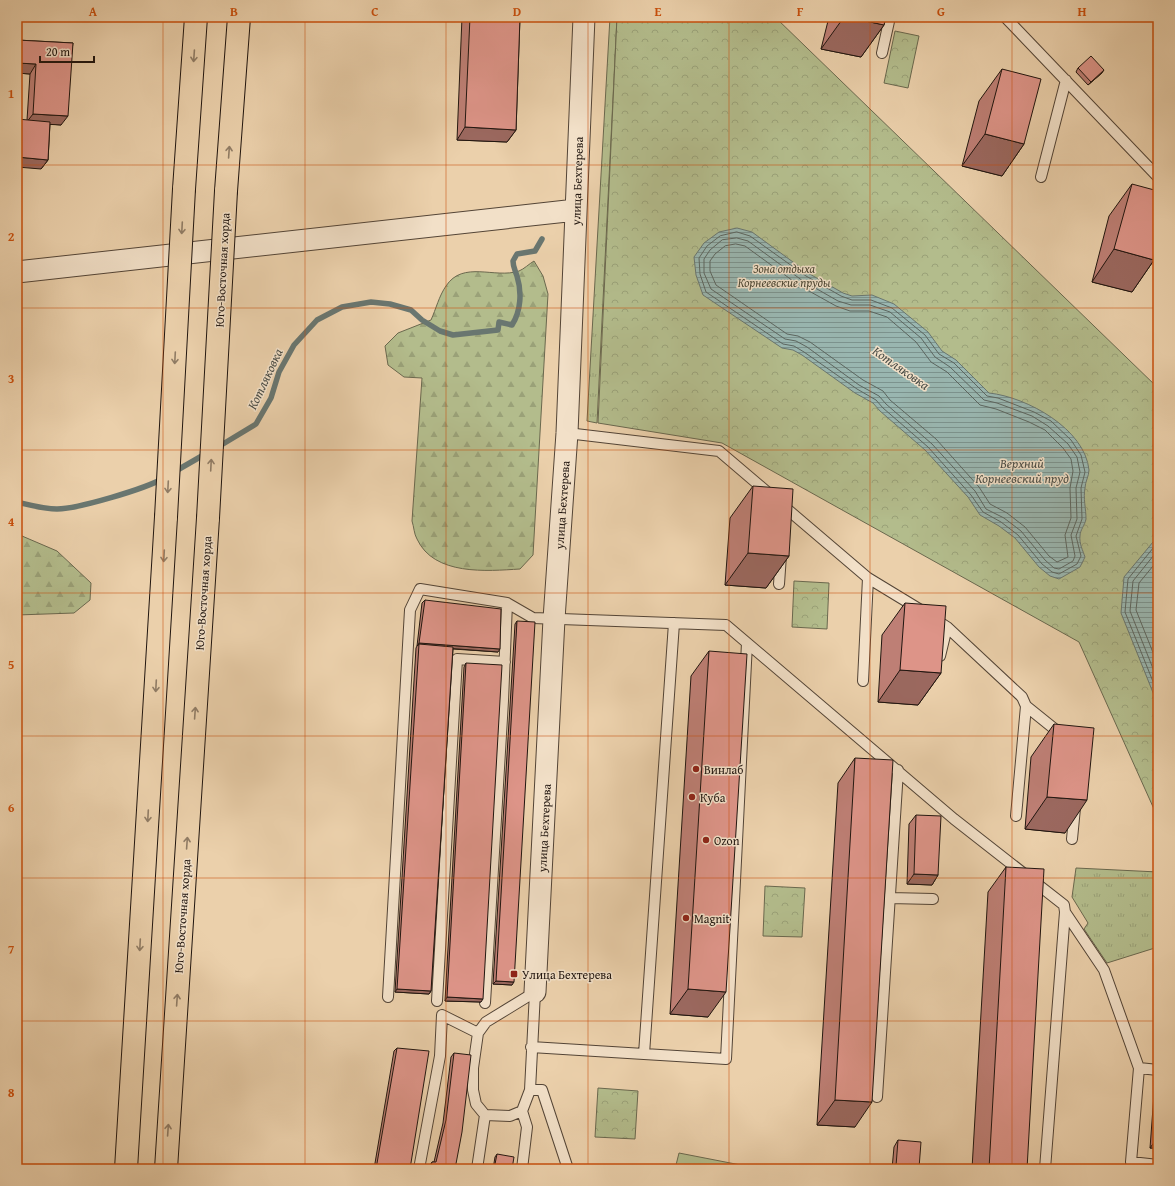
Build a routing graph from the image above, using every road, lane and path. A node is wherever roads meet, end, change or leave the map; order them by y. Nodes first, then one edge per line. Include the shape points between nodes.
1 (196, 17) edge
2 (239, 17) edge
3 (584, 17) edge
4 (890, 17) edge
5 (1005, 17) edge
6 (882, 53) dead end
7 (1066, 80) junction
8 (1041, 177) dead end
9 (1158, 177) edge
10 (576, 210) junction
11 (17, 272) edge
12 (567, 434) junction
13 (785, 507) junction
14 (784, 521) edge
15 (782, 542) edge
16 (868, 578) junction
17 (779, 584) edge
18 (507, 604) junction
19 (554, 619) junction
20 (674, 623) junction
21 (947, 627) junction
22 (747, 643) junction
23 (505, 662) junction
24 (938, 662) edge
25 (863, 681) dead end
26 (1026, 706) junction
27 (1068, 739) edge
28 (898, 770) junction
29 (1075, 801) edge
30 (1016, 816) dead end
31 (1072, 839) edge
32 (890, 898) junction
33 (933, 899) dead end
34 (1065, 912) junction
35 (535, 992) junction
36 (388, 997) dead end
37 (437, 1001) dead end
38 (486, 1003) dead end
39 (478, 1033) junction
40 (531, 1047) junction
41 (644, 1054) junction
42 (1139, 1068) junction
43 (1158, 1070) edge
44 (530, 1090) junction
45 (877, 1097) dead end
46 (522, 1111) junction
47 (486, 1115) junction
48 (1158, 1164) edge
49 (126, 1169) edge
50 (166, 1169) edge
51 (419, 1169) edge
52 (477, 1169) edge
53 (522, 1169) edge
54 (568, 1169) edge
55 (1045, 1169) edge

1 -> 49 main road, bridge
50 -> 2 main road, Юго-Восточная хорда, bridge
3 - 10 street, улица Бехтерева
4 - 6 lane
5 - 7 lane
7 - 8 lane
7 - 9 lane
10 - 11 street
10 - 12 street, улица Бехтерева
12 - 13 lane via 719,451
12 - 19 street, улица Бехтерева
13 - 14 lane
13 - 16 lane
15 - 17 lane
16 - 21 lane
16 - 25 lane
18 - 19 lane via 533,618
18 - 23 lane
18 - 36 lane via 420,589 410,610
19 - 20 lane
19 - 35 street, улица Бехтерева
20 - 22 lane via 726,625
20 - 41 lane
21 - 24 lane
21 - 26 lane via 1022,697
22 - 28 lane
22 - 41 lane via 726,1059
23 - 37 lane via 456,659
23 - 38 lane
26 - 27 lane
26 - 30 lane
28 - 32 lane
28 - 34 lane via 954,819 1064,905
29 - 31 lane
32 - 33 lane
32 - 45 lane
34 - 42 lane via 1104,970
34 - 55 lane
35 - 39 lane via 486,1022
35 - 40 lane
39 - 47 lane via 473,1090 476,1104
39 - 51 lane via 442,1015 440,1056
40 - 41 lane
40 - 44 lane
42 - 43 lane
42 - 48 lane via 1131,1162
44 - 46 lane
44 - 54 lane via 542,1090
46 - 47 lane via 510,1116
46 - 53 lane via 527,1127
47 - 52 lane

